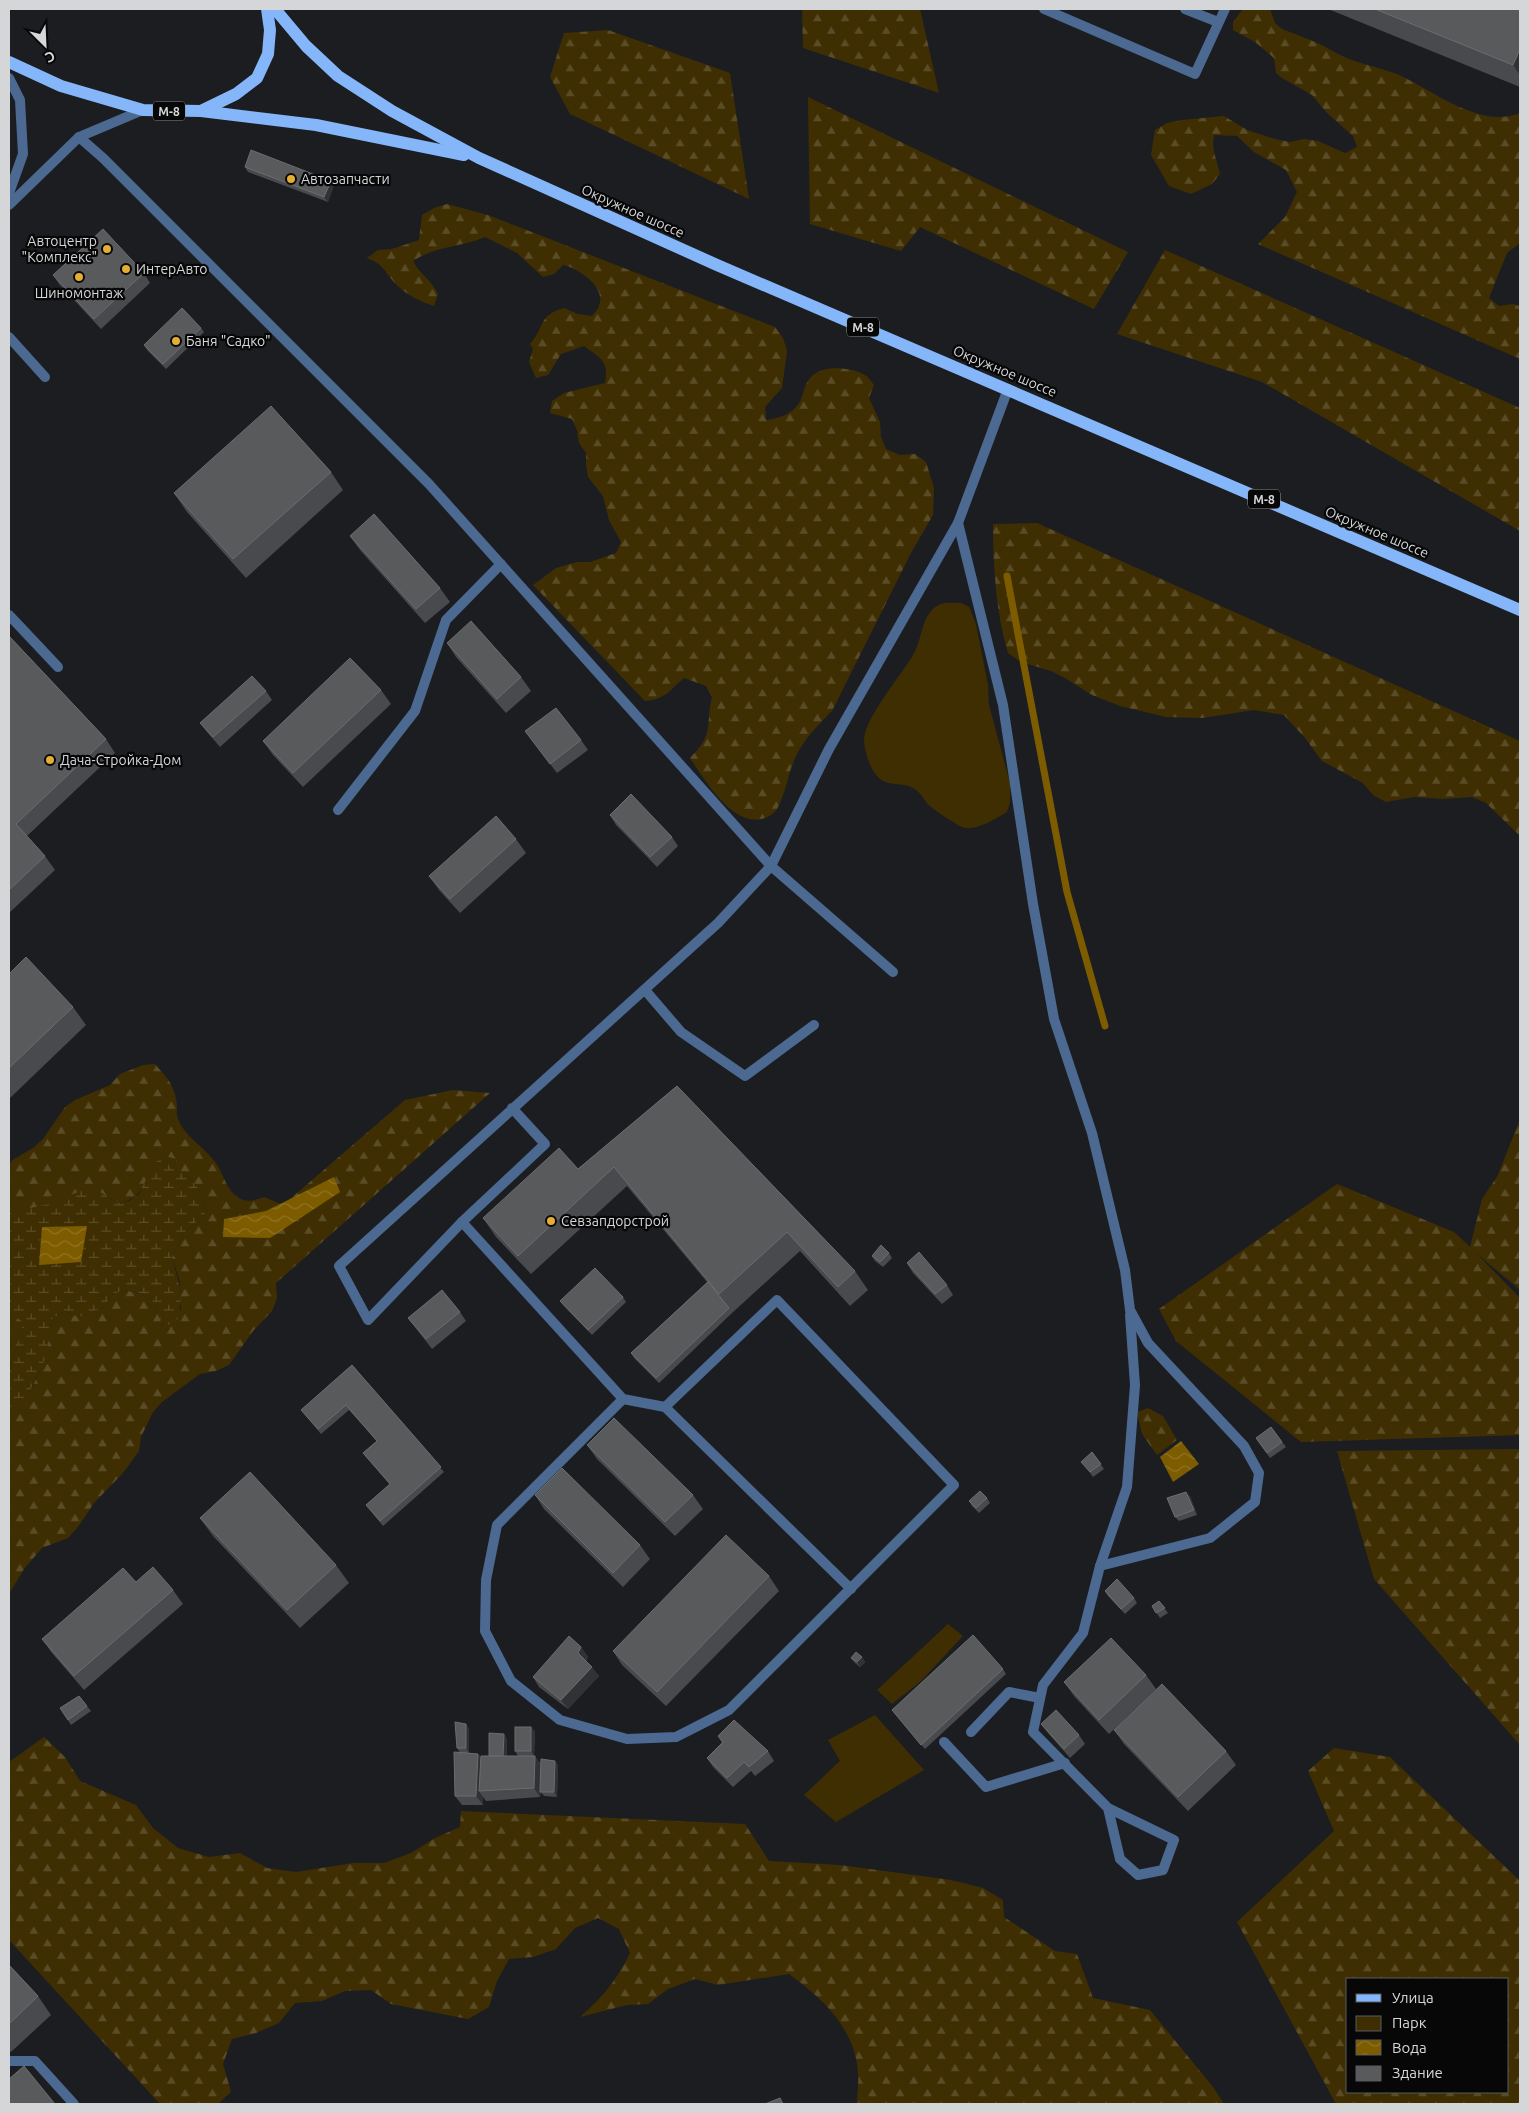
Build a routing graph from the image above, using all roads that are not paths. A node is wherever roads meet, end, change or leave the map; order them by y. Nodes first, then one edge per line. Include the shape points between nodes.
1 (267, 9) edge
2 (276, 9) edge
3 (1044, 9) edge
4 (1185, 9) edge
5 (1225, 9) edge
6 (1218, 22) junction
7 (9, 62) edge
8 (9, 78) edge
9 (143, 110) junction
10 (201, 111) junction
11 (79, 137) junction
12 (479, 158) junction
13 (9, 193) edge
14 (9, 205) edge
15 (9, 338) edge
16 (45, 377) dead end
17 (1008, 389) junction
18 (958, 523) junction
19 (501, 564) junction
20 (1520, 610) edge
21 (9, 616) edge
22 (58, 667) dead end
23 (338, 810) dead end
24 (772, 866) junction
25 (893, 972) dead end
26 (644, 990) junction
27 (814, 1025) dead end
28 (512, 1108) junction
29 (462, 1222) junction
30 (1130, 1310) junction
31 (623, 1399) junction
32 (665, 1407) junction
33 (1100, 1566) junction
34 (851, 1589) junction
35 (1040, 1698) junction
36 (971, 1732) dead end
37 (944, 1742) dead end
38 (1065, 1763) junction
39 (1108, 1808) junction
40 (9, 2061) edge
41 (74, 2104) edge

1 - 10 main road, Окружное шоссе / М-8 via 270,30 268,54 257,78 236,94
2 - 12 main road, Окружное шоссе / М-8 via 306,46 338,76 392,111
3 - 6 street via 1195,74
4 - 6 street
5 - 6 street
7 - 9 main road, Окружное шоссе / М-8 via 61,86
8 - 13 street via 20,100 23,154
9 - 10 main road, Окружное шоссе / М-8
9 - 11 street
10 - 12 main road, Окружное шоссе / М-8 via 316,125
11 - 14 street
11 - 19 street via 422,477
12 - 17 main road, Окружное шоссе / М-8 via 717,265
15 - 16 street
17 - 18 street
17 - 20 main road, Окружное шоссе / М-8
18 - 24 street via 828,749
18 - 30 street via 1003,705 1054,1019 1092,1133 1125,1270
19 - 23 street via 446,620 415,711
19 - 24 street
21 - 22 street
24 - 25 street
24 - 26 street via 718,923
26 - 27 street via 681,1032 745,1076
26 - 28 street
28 - 29 street via 545,1144
28 - 29 street via 339,1266 368,1320
29 - 31 street
30 - 33 street via 1135,1384 1127,1487
30 - 33 street via 1148,1343 1244,1446 1258,1473 1256,1502 1210,1538
31 - 32 street
31 - 34 street via 497,1525 486,1580 485,1631 511,1681 560,1720 627,1739 676,1737 730,1710
32 - 34 street
32 - 34 street via 777,1300 954,1485
33 - 35 street via 1083,1633 1043,1685
35 - 36 street via 1009,1692
35 - 38 street via 1033,1732
37 - 38 street via 986,1788
38 - 39 street
39 - 39 street via 1120,1859 1138,1875 1163,1870 1174,1840
40 - 41 street via 35,2061

